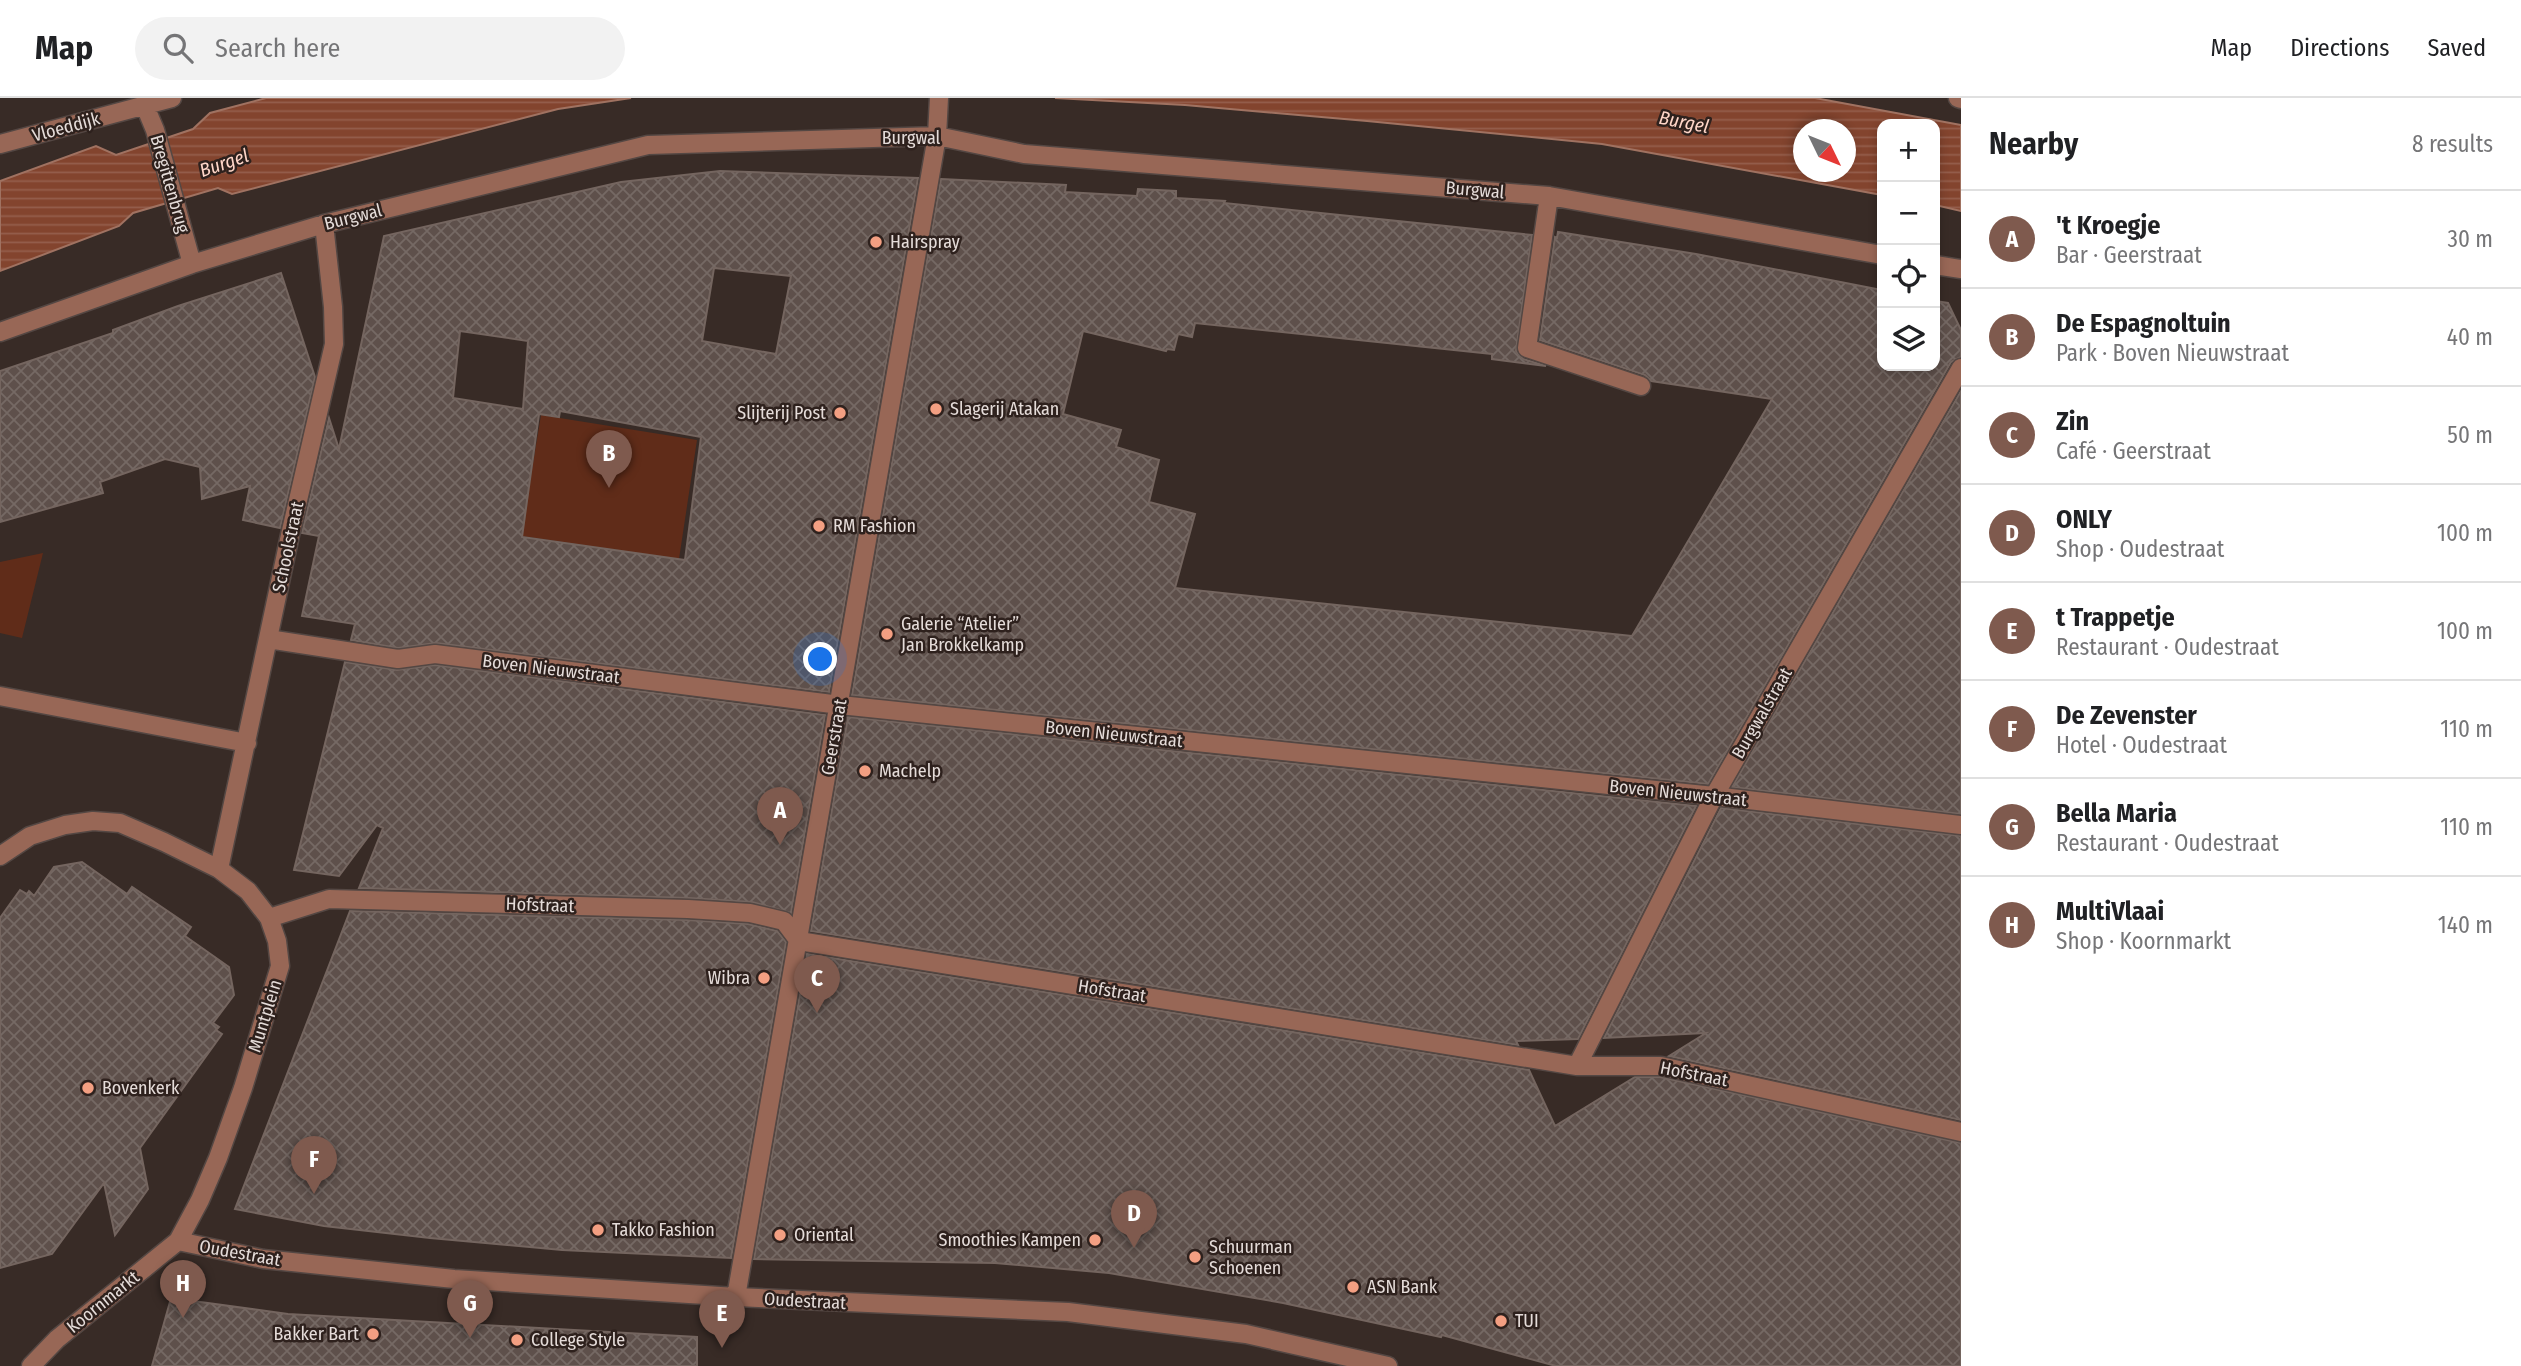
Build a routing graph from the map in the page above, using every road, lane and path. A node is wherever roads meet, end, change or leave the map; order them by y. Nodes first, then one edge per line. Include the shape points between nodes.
1 (172, 98) edge
2 (939, 102) edge
3 (145, 106) junction
4 (937, 136) junction
5 (0, 144) edge
6 (1549, 196) junction
7 (324, 224) junction
8 (1877, 254) edge
9 (192, 264) junction
10 (1940, 266) edge
11 (1961, 269) edge
12 (0, 332) edge
13 (1961, 368) edge
14 (1641, 386) dead end
15 (268, 639) junction
16 (0, 696) edge
17 (840, 705) junction
18 (247, 743) junction
19 (1714, 796) junction
20 (1961, 825) edge
21 (0, 856) edge
22 (219, 869) junction
23 (269, 918) junction
24 (799, 941) junction
25 (1577, 1066) junction
26 (1961, 1132) edge
27 (178, 1241) junction
28 (736, 1297) junction
29 (31, 1366) edge
30 (1388, 1366) edge

1 - 3 street, Vloeddijk
2 - 4 street, Geerstraat
3 - 5 street, Vloeddijk
3 - 9 street, Bregittenbrug
4 - 6 street, Burgwal via 1024,154
4 - 7 street, Burgwal via 648,145
4 - 17 street, Geerstraat
6 - 8 street, Burgwal
6 - 14 street via 1527,348
7 - 9 street, Burgwal
7 - 15 street, Schoolstraat via 334,344
9 - 12 street, Burgwal
10 - 11 street
13 - 19 street, Burgwalstraat
15 - 17 street, Boven Nieuwstraat via 398,659 435,654
15 - 18 street, Schoolstraat
16 - 18 street
17 - 19 street, Boven Nieuwstraat
17 - 24 street, Geerstraat
18 - 22 street, Schoolstraat
19 - 20 street, Boven Nieuwstraat
19 - 25 street, Burgwalstraat
21 - 22 street, Muntplein via 30,836 93,821 120,823
22 - 23 street, Muntplein via 248,891
23 - 24 street, Hofstraat via 328,899 688,909 784,921
23 - 27 street, Muntplein via 280,966 218,1158
24 - 25 street, Hofstraat
24 - 28 street, Geerstraat
25 - 26 street, Hofstraat via 1661,1066
27 - 28 street, Oudestraat via 263,1259 454,1279
27 - 29 street, Koornmarkt via 57,1339
28 - 30 street, Oudestraat via 1068,1312 1246,1334

